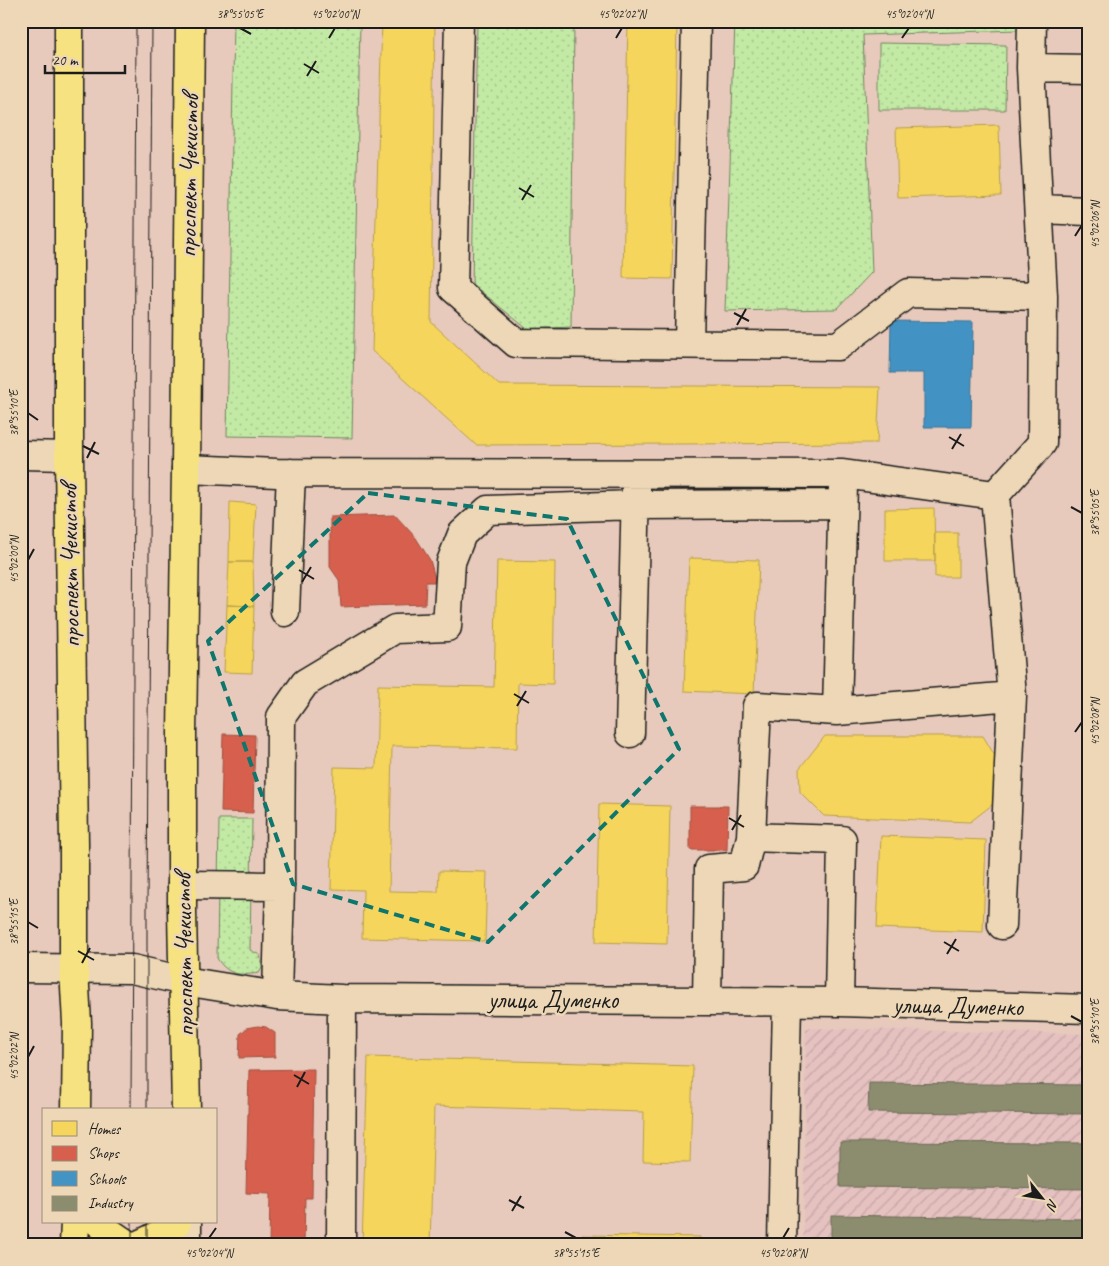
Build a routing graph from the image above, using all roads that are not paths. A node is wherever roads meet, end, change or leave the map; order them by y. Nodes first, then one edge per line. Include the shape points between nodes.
1 (69, 21) edge
2 (190, 21) edge
3 (459, 21) edge
4 (696, 21) edge
5 (1032, 21) edge
6 (1031, 68) junction
7 (1088, 69) edge
8 (1038, 209) junction
9 (1088, 211) edge
10 (1043, 296) junction
11 (689, 344) junction
12 (21, 455) edge
13 (69, 456) junction
14 (186, 469) junction
15 (291, 473) junction
16 (637, 474) junction
17 (843, 474) junction
18 (995, 495) junction
19 (842, 504) junction
20 (636, 505) junction
21 (285, 612) dead end
22 (1012, 696) junction
23 (837, 711) junction
24 (630, 733) dead end
25 (751, 837) junction
26 (182, 885) junction
27 (280, 886) junction
28 (1002, 925) dead end
29 (21, 968) edge
30 (74, 968) junction
31 (184, 981) junction
32 (277, 996) junction
33 (342, 999) junction
34 (707, 1000) junction
35 (786, 1002) junction
36 (839, 1002) junction
37 (1088, 1009) edge
38 (76, 1108) edge
39 (186, 1108) edge
40 (75, 1224) edge
41 (100, 1224) edge
42 (175, 1224) edge
43 (187, 1224) edge
44 (74, 1245) edge
45 (128, 1245) edge
46 (138, 1245) edge
47 (187, 1245) edge
48 (341, 1245) edge
49 (782, 1245) edge

1 - 13 main road, проспект Чекистов
2 - 14 main road, проспект Чекистов
3 - 11 street via 453,288 516,343
4 - 11 street
5 - 6 street
6 - 7 street
6 - 8 street
8 - 9 street
8 - 10 street
10 - 11 street via 908,293 838,346
10 - 18 street via 1042,443
12 - 13 street
13 - 30 main road, проспект Чекистов
14 - 15 street
14 - 26 main road, проспект Чекистов
15 - 16 street
15 - 21 street
16 - 17 street
16 - 20 street
17 - 18 street
17 - 19 street
18 - 22 street
19 - 20 street
19 - 23 street
20 - 24 street
20 - 27 street via 488,510 462,534 451,562 447,627 395,629 306,683 280,717
22 - 23 street
22 - 28 street
23 - 25 street via 757,706
25 - 34 street via 744,866 709,869
25 - 36 street via 842,840
26 - 27 street
26 - 31 main road, проспект Чекистов
27 - 32 street
29 - 30 street, улица Думенко
30 - 31 street, улица Думенко via 132,969
30 - 38 main road, проспект Чекистов
31 - 32 street, улица Думенко
31 - 39 main road, проспект Чекистов
32 - 33 street, улица Думенко
33 - 34 street, улица Думенко
33 - 48 street
34 - 35 street, улица Думенко
35 - 36 street, улица Думенко
35 - 49 street
36 - 37 street, улица Думенко
40 - 44 main road
41 - 45 main road
42 - 46 main road via 159,1236
43 - 47 street

